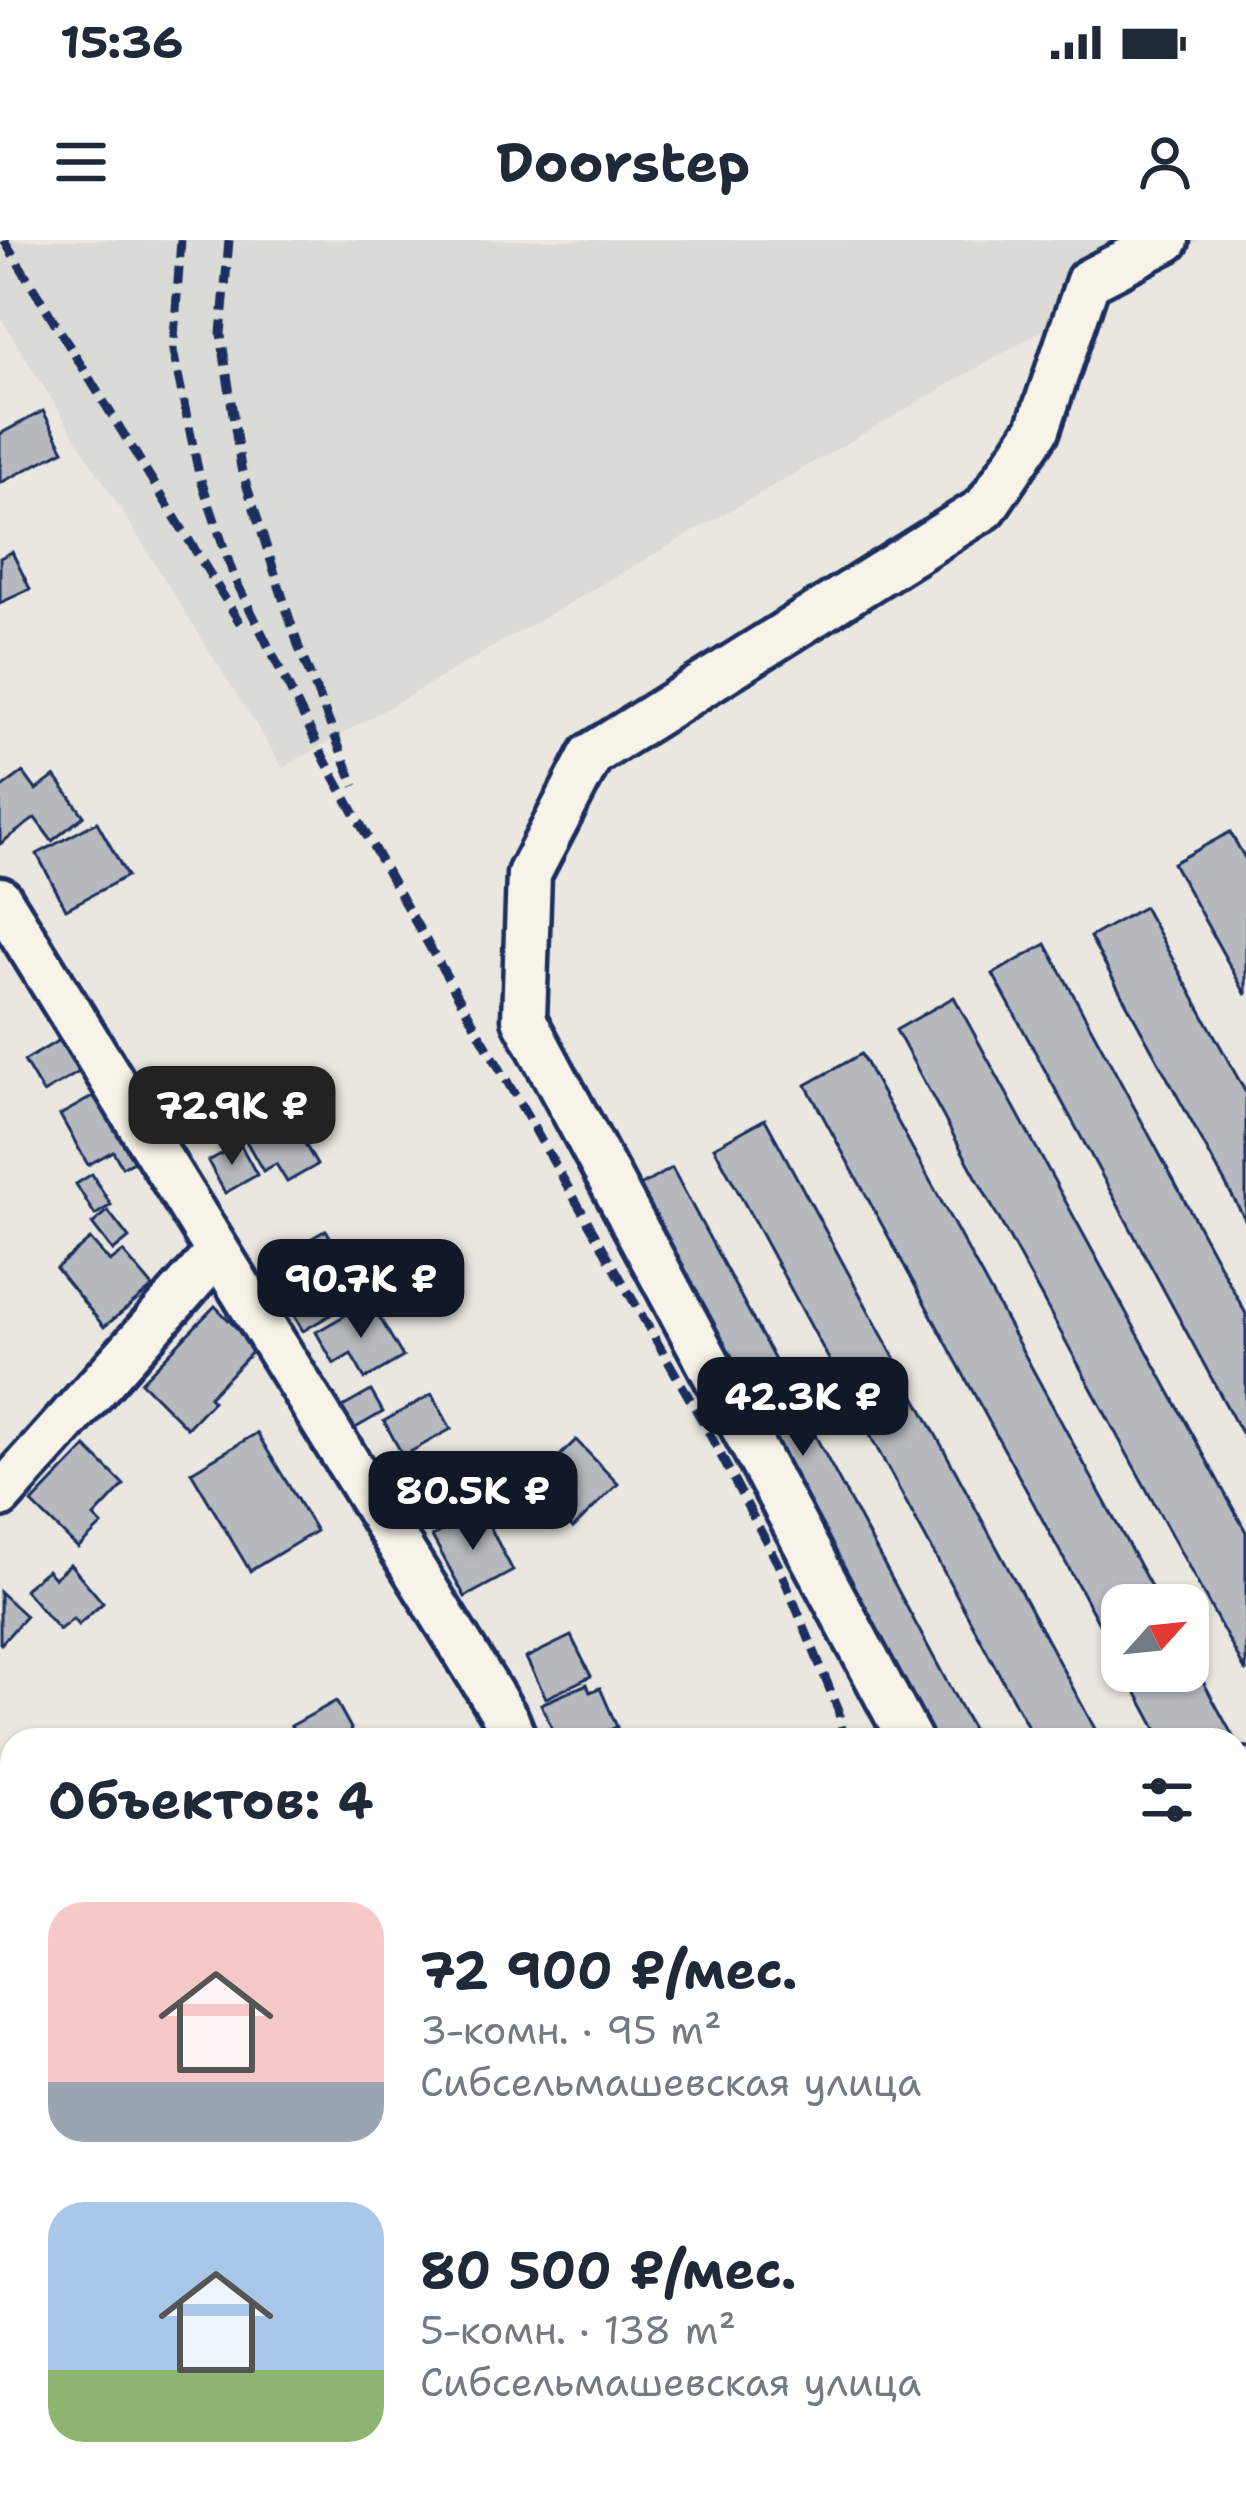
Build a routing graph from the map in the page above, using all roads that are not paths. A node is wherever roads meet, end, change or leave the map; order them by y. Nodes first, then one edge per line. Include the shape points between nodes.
1 (1167, 240) edge
2 (0, 899) edge
3 (217, 1253) junction
4 (0, 1496) edge
5 (510, 1728) edge
6 (904, 1728) edge

1 - 6 street via 1088,281 1038,429 985,508 591,755 530,874 524,1019
2 - 3 street
3 - 4 street
3 - 5 street

